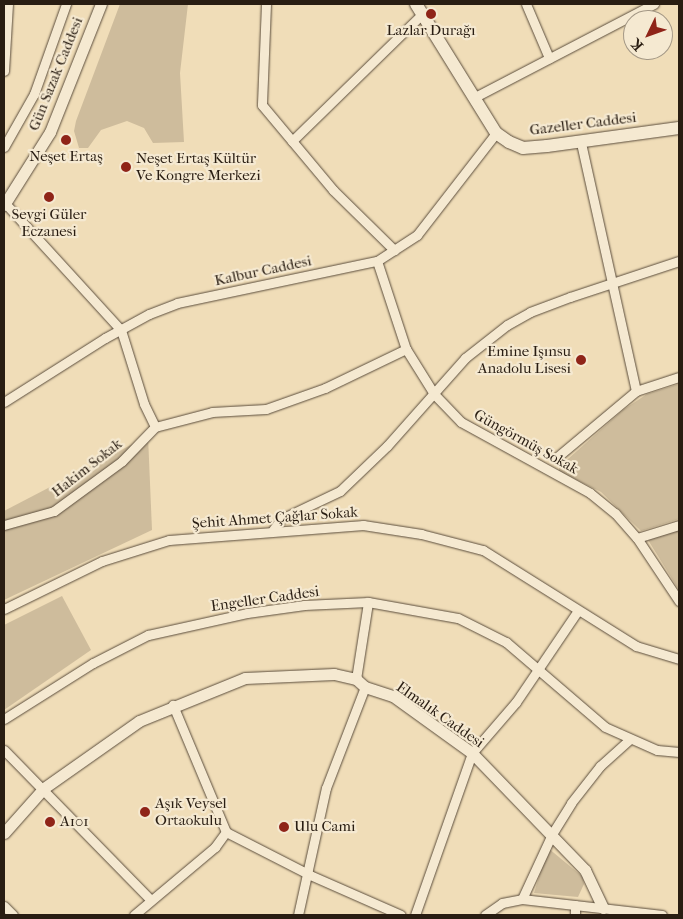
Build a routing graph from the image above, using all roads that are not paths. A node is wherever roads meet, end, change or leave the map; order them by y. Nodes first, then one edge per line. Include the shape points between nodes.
1 (8, 4) edge
2 (66, 4) edge
3 (101, 4) edge
4 (266, 4) edge
5 (526, 4) edge
6 (654, 4) edge
7 (419, 9) edge
8 (549, 58) junction
9 (4, 71) edge
10 (475, 97) junction
11 (679, 128) edge
12 (496, 133) junction
13 (292, 141) junction
14 (581, 143) junction
15 (4, 147) edge
16 (4, 203) edge
17 (394, 250) junction
18 (377, 261) junction
19 (679, 261) edge
20 (613, 284) junction
21 (120, 330) junction
22 (406, 349) junction
23 (679, 378) edge
24 (636, 391) junction
25 (434, 394) junction
26 (4, 402) edge
27 (155, 427) junction
28 (556, 458) dead end
29 (4, 525) edge
30 (679, 525) edge
31 (273, 530) junction
32 (637, 538) junction
33 (679, 601) edge
34 (368, 602) junction
35 (4, 608) edge
36 (577, 612) junction
37 (679, 659) edge
38 (536, 670) junction
39 (360, 683) junction
40 (173, 705) junction
41 (4, 719) edge
42 (630, 739) junction
43 (4, 750) edge
44 (679, 752) edge
45 (472, 753) junction
46 (44, 788) junction
47 (226, 832) junction
48 (4, 833) edge
49 (552, 834) junction
50 (310, 875) junction
51 (522, 899) junction
52 (151, 900) junction
53 (575, 905) junction
54 (4, 906) edge
55 (602, 908) junction
56 (13, 915) edge
57 (134, 915) edge
58 (298, 915) edge
59 (401, 915) edge
60 (415, 915) edge
61 (485, 915) edge
62 (575, 915) edge
63 (662, 915) edge

1 - 9 street
2 - 15 street via 34,94
3 - 16 street, Gün Sazak Caddesi via 50,132
4 - 13 street via 262,105
5 - 8 street
6 - 8 street
7 - 10 main road
7 - 13 street
8 - 10 street
10 - 12 main road
11 - 14 main road, Gazeller Caddesi
12 - 14 main road, Gazeller Caddesi via 523,148
12 - 17 street, Kalbur Caddesi via 417,235
13 - 17 street via 333,190
14 - 20 street
16 - 21 street
17 - 18 street, Kalbur Caddesi
18 - 21 street, Kalbur Caddesi via 177,303
18 - 22 street, Güngörmüş Sokak
19 - 20 street
20 - 24 street
20 - 25 street via 530,312 508,325 464,358
21 - 26 street, Kalbur Caddesi
21 - 27 street via 144,404
22 - 25 street, Güngörmüş Sokak
22 - 27 street via 325,388 266,409 212,412
23 - 24 street
24 - 28 street
25 - 31 street via 340,491 281,519
25 - 32 street, Güngörmüş Sokak via 461,422 590,493 615,513
27 - 29 street, Hakim Sokak via 122,461 54,511
30 - 32 street
31 - 35 street, Şehit Ahmet Çağlar Sokak via 169,540 102,561
31 - 36 street, Şehit Ahmet Çağlar Sokak via 316,531 363,525 421,534 483,550
32 - 33 street, Güngörmüş Sokak
34 - 38 street, Engeller Caddesi via 458,618 506,642
34 - 39 street
34 - 41 street, Engeller Caddesi via 304,604 148,635 92,663
36 - 37 street, Şehit Ahmet Çağlar Sokak via 636,646
36 - 38 street
38 - 42 street, Engeller Caddesi via 605,727
38 - 45 street via 516,702
39 - 40 street, Elmalık Caddesi via 334,674 244,678
39 - 45 street, Elmalık Caddesi via 393,696
39 - 50 street via 326,788
40 - 46 street, Elmalık Caddesi via 139,721
40 - 47 street
42 - 44 street, Engeller Caddesi via 657,750
42 - 49 street via 600,766
43 - 46 street
45 - 49 street, Elmalık Caddesi
45 - 60 street
46 - 48 street, Elmalık Caddesi
46 - 52 street
47 - 50 street
47 - 52 street via 215,846
49 - 51 street
49 - 55 street, Elmalık Caddesi via 585,870
50 - 58 street
50 - 59 street
51 - 53 street
51 - 61 street via 502,903
52 - 57 street
53 - 55 street
53 - 62 street
54 - 56 street
55 - 63 street

